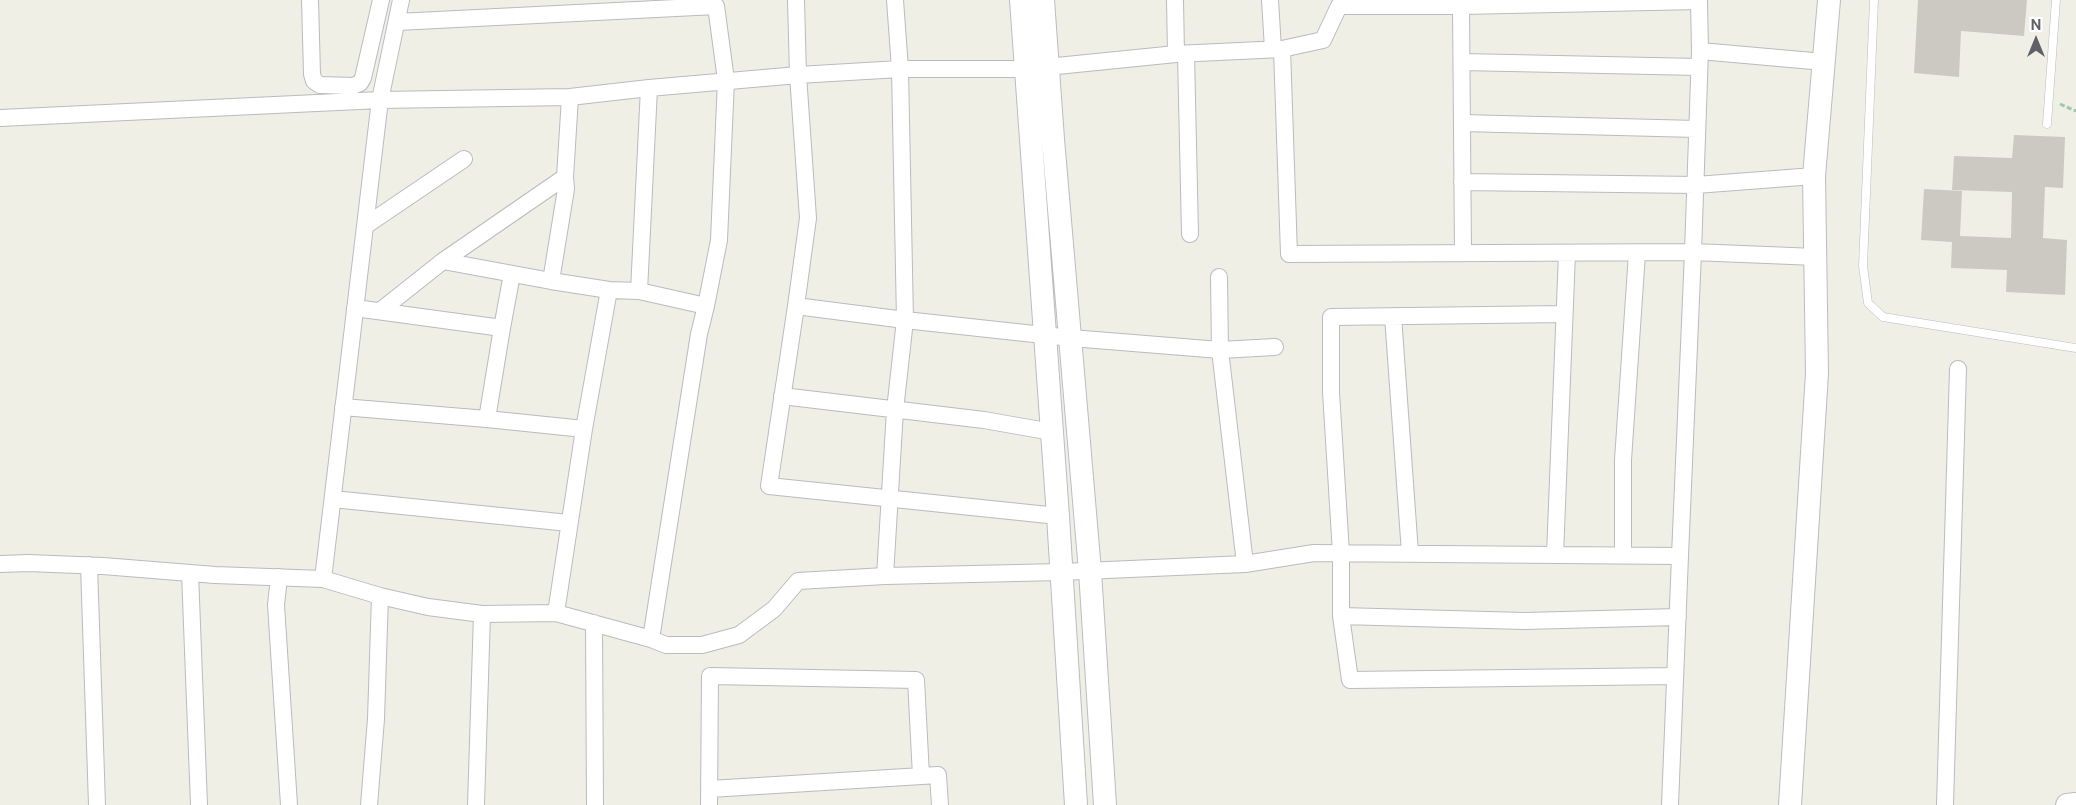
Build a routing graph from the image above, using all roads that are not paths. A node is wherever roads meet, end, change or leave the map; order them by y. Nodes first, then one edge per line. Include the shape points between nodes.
1 (310, 0) edge
2 (381, 0) edge
3 (402, 0) edge
4 (796, 0) edge
5 (895, 0) edge
6 (1021, 0) edge
7 (1043, 0) edge
8 (1175, 0) edge
9 (1270, 0) edge
10 (1829, 0) edge
11 (1874, 0) edge
12 (2056, 0) edge
13 (1461, 6) junction
14 (397, 22) junction
15 (1277, 49) junction
16 (1181, 54) junction
17 (1699, 59) junction
18 (1462, 62) junction
19 (1824, 62) junction
20 (1037, 68) junction
21 (900, 70) junction
22 (798, 75) junction
23 (726, 80) junction
24 (649, 88) junction
25 (570, 97) junction
26 (380, 100) junction
27 (0, 118) edge
28 (1462, 123) junction
29 (2047, 124) dead end
30 (1697, 129) junction
31 (464, 159) dead end
32 (1814, 176) junction
33 (565, 178) junction
34 (1462, 182) junction
35 (1696, 184) junction
36 (365, 226) junction
37 (1190, 234) dead end
38 (1567, 252) junction
39 (1636, 252) junction
40 (1694, 252) junction
41 (1463, 253) junction
42 (1816, 257) junction
43 (444, 261) junction
44 (512, 274) junction
45 (1219, 277) dead end
46 (551, 281) junction
47 (608, 290) junction
48 (640, 291) junction
49 (706, 306) junction
50 (796, 306) junction
51 (355, 308) junction
52 (380, 311) junction
53 (1564, 314) junction
54 (1394, 316) junction
55 (905, 320) junction
56 (502, 328) junction
57 (1045, 335) junction
58 (1071, 338) junction
59 (1275, 347) dead end
60 (2076, 348) edge
61 (1220, 350) junction
62 (1958, 369) dead end
63 (782, 396) junction
64 (344, 407) junction
65 (895, 410) junction
66 (487, 420) junction
67 (584, 429) junction
68 (1052, 432) junction
69 (891, 498) junction
70 (333, 499) junction
71 (1058, 516) junction
72 (569, 523) junction
73 (1341, 553) junction
74 (1410, 554) junction
75 (1555, 555) junction
76 (1623, 556) junction
77 (1680, 556) junction
78 (0, 564) edge
79 (1245, 564) junction
80 (89, 565) junction
81 (1090, 571) junction
82 (1061, 572) junction
83 (190, 573) junction
84 (885, 576) junction
85 (279, 578) junction
86 (323, 579) junction
87 (380, 596) junction
88 (556, 613) junction
89 (482, 614) junction
90 (1341, 616) junction
91 (1678, 617) junction
92 (594, 623) junction
93 (651, 639) junction
94 (1675, 676) junction
95 (921, 776) junction
96 (710, 797) edge
97 (2076, 804) edge
98 (97, 805) edge
99 (199, 805) edge
100 (289, 805) edge
101 (369, 805) edge
102 (476, 805) edge
103 (595, 805) edge
104 (940, 805) edge
105 (1076, 805) edge
106 (1105, 805) edge
107 (1670, 805) edge
108 (1790, 805) edge
109 (1945, 805) edge
110 (2067, 805) edge

1 - 2 street via 314,81 320,85 353,86 363,78
3 - 14 street
4 - 22 street
5 - 21 street
6 - 20 street
7 - 20 street
8 - 16 street
9 - 15 street
10 - 19 street
11 - 60 lane via 1863,266 1868,303 1883,317
12 - 29 lane
13 - 15 street via 1339,6 1322,40
13 - 17 street via 1699,2
13 - 18 street
14 - 23 street via 716,6
14 - 26 street
15 - 16 street
15 - 41 street via 1290,254
16 - 20 street
16 - 37 street
17 - 18 street
17 - 19 street
17 - 30 street
18 - 28 street
19 - 32 street
20 - 21 street
20 - 57 street
20 - 58 street
21 - 22 street
21 - 55 street
22 - 23 street
22 - 50 street via 808,218
23 - 24 street
23 - 49 street via 719,240
24 - 25 street
24 - 48 street
25 - 26 street
25 - 33 street
26 - 27 street
26 - 36 street
28 - 30 street
28 - 34 street
30 - 35 street
31 - 36 street
32 - 35 street
32 - 42 street
33 - 43 street
33 - 46 street
34 - 35 street
34 - 41 street
35 - 40 street
36 - 51 street
38 - 39 street
38 - 41 street
38 - 53 street
39 - 40 street
39 - 76 street via 1623,460
40 - 42 street
40 - 77 street
42 - 108 street via 1817,373
43 - 44 street
43 - 52 street
44 - 46 street
44 - 56 street
45 - 61 street
46 - 47 street
47 - 48 street
47 - 67 street
48 - 49 street
49 - 93 street
50 - 55 street
50 - 63 street
51 - 52 street
51 - 64 street
52 - 56 street
53 - 54 street
53 - 75 street
54 - 73 street via 1331,317 1331,392
54 - 74 street
55 - 57 street
55 - 65 street
56 - 66 street
57 - 58 street
57 - 68 street
58 - 61 street
58 - 81 street
59 - 61 street
61 - 79 street
62 - 109 street
63 - 65 street
63 - 69 street via 769,486
64 - 66 street
64 - 70 street
65 - 68 street
65 - 69 street
66 - 67 street
67 - 72 street
68 - 71 street
69 - 71 street
69 - 84 street
70 - 72 street
70 - 86 street
71 - 82 street
72 - 88 street
73 - 74 street
73 - 79 street via 1314,553
73 - 90 street
74 - 75 street
75 - 76 street
76 - 77 street
77 - 91 street
78 - 80 street
79 - 81 street
80 - 83 street
80 - 98 street
81 - 82 street
81 - 106 street
82 - 84 street
82 - 105 street
83 - 85 street
83 - 99 street
84 - 93 street via 798,581 774,609 739,635 702,645 666,645
85 - 86 street
85 - 100 street via 276,605
86 - 87 street
87 - 89 street
87 - 101 street
88 - 89 street
88 - 92 street
89 - 102 street
90 - 91 street via 1524,621
90 - 94 street via 1350,680
91 - 94 street
92 - 93 street
92 - 103 street
94 - 107 street
95 - 96 street
95 - 96 street via 916,680 710,676
95 - 104 street via 938,775
97 - 110 street

